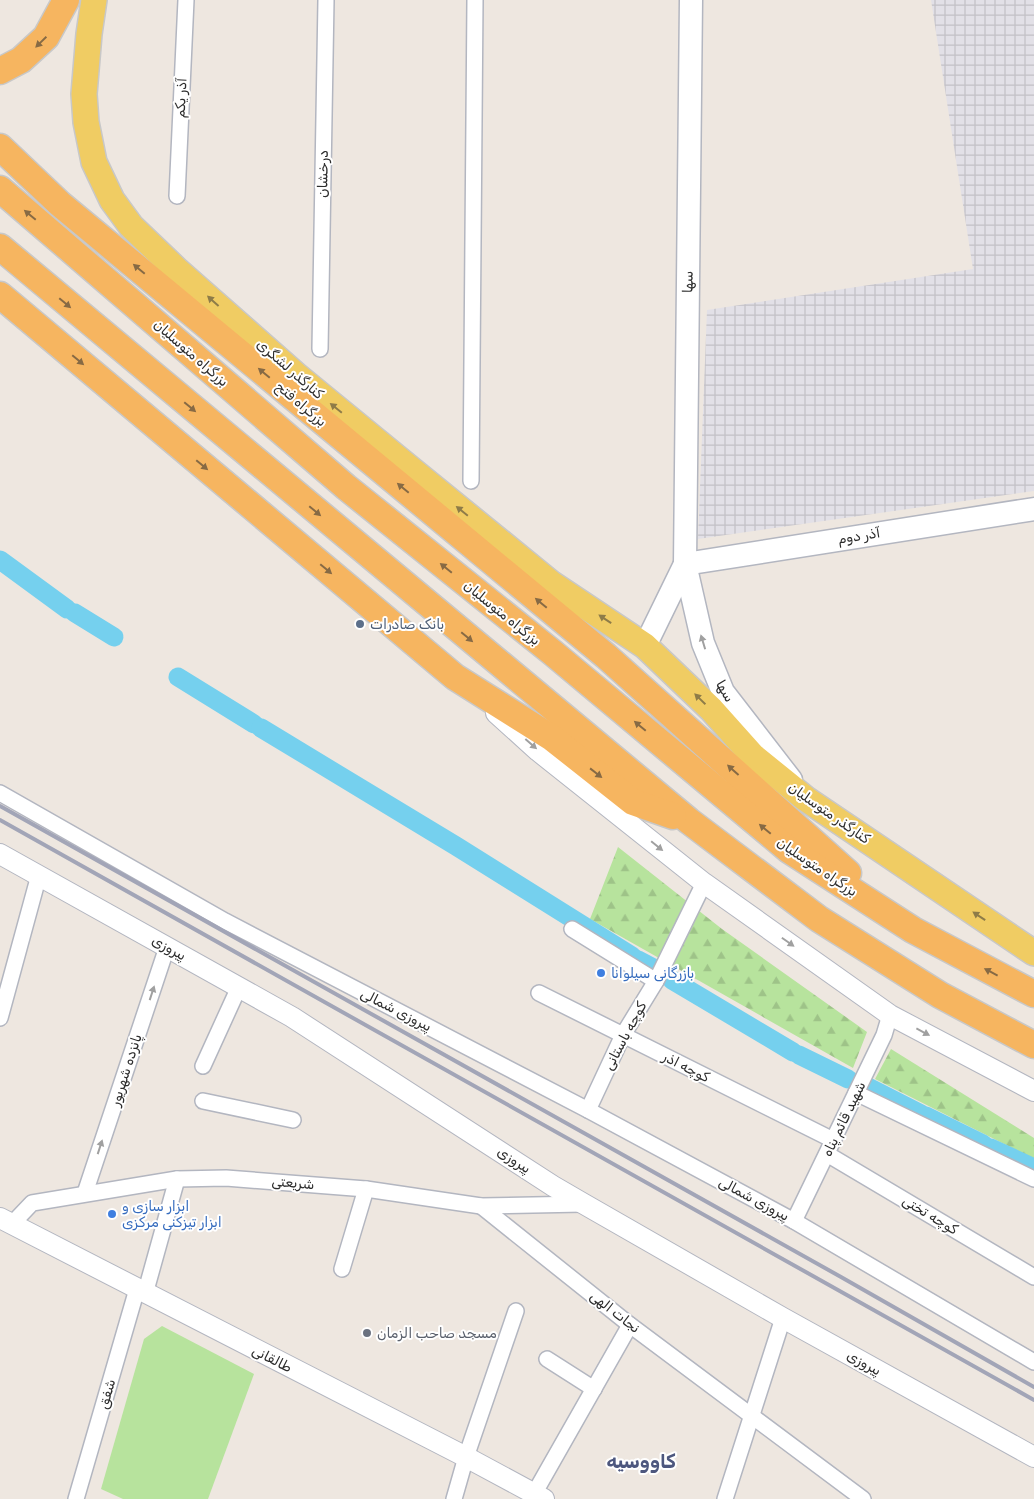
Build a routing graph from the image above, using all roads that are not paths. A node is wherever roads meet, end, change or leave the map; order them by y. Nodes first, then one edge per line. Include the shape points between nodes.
1 (66, 0) edge
2 (94, 0) edge
3 (186, 0) edge
4 (326, 0) edge
5 (475, 0) edge
6 (691, 0) edge
7 (0, 71) edge
8 (0, 147) edge
9 (0, 189) edge
10 (177, 196) dead end
11 (0, 247) edge
12 (0, 295) edge
13 (320, 349) dead end
14 (471, 481) dead end
15 (1034, 509) edge
16 (685, 564) junction
17 (645, 646) junction
18 (606, 656) junction
19 (455, 677) junction
20 (753, 756) junction
21 (0, 793) edge
22 (806, 799) junction
23 (689, 821) junction
24 (0, 854) edge
25 (40, 875) junction
26 (704, 883) junction
27 (572, 929) dead end
28 (913, 930) junction
29 (167, 947) junction
30 (1034, 953) edge
31 (656, 981) junction
32 (239, 987) junction
33 (539, 993) dead end
34 (1034, 994) edge
35 (890, 1015) junction
36 (0, 1018) edge
37 (623, 1035) junction
38 (1034, 1045) edge
39 (203, 1066) dead end
40 (1034, 1090) edge
41 (856, 1093) junction
42 (203, 1101) dead end
43 (588, 1110) junction
44 (293, 1120) dead end
45 (830, 1147) junction
46 (1034, 1178) edge
47 (177, 1179) junction
48 (366, 1189) junction
49 (85, 1193) junction
50 (584, 1204) junction
51 (481, 1206) junction
52 (6, 1221) edge
53 (794, 1221) junction
54 (342, 1269) dead end
55 (1034, 1277) edge
56 (141, 1292) junction
57 (516, 1311) dead end
58 (782, 1318) junction
59 (630, 1324) junction
60 (547, 1359) dead end
61 (1034, 1362) edge
62 (594, 1389) junction
63 (752, 1415) junction
64 (466, 1457) junction
65 (1034, 1457) edge
66 (539, 1496) edge
67 (76, 1499) edge
68 (454, 1499) edge
69 (725, 1499) edge
70 (863, 1499) edge

1 -> 7 highway via 46,38 21,60
17 -> 2 main road, کنارگذر لشگری via 552,584 412,470 296,375 132,226 112,200 94,162 86,122 84,94
3 - 10 street, آذر یکم
4 - 13 street, درخشان
5 - 14 street
6 - 16 main road, سها
18 -> 8 highway, بزرگراه فتح via 60,204
28 -> 9 highway, بزرگراه متوسلیان via 789,850 553,653 346,488
11 -> 23 highway
12 -> 19 highway
15 - 16 main road, آذر دوم
16 - 17 main road, سها
22 -> 16 main road, سها via 723,692 703,643
20 -> 17 main road, کنارگذر متوسلیان via 711,709
18 - 20 main road
28 -> 18 highway, بزرگراه فتح
19 -> 23 highway via 552,738 633,802
19 -> 26 street via 538,751
20 - 22 main road, کنارگذر متوسلیان
21 - 43 street, پیروزی شمالی via 225,921
30 -> 22 main road, کنارگذر متوسلیان
23 - 38 highway via 819,918 940,995
24 - 25 street, پیروزی
25 - 29 street, پیروزی
25 - 36 street
26 - 31 street, کوچه باستانی
26 -> 35 street
27 - 31 street
34 -> 28 highway, بزرگراه متوسلیان
29 - 32 street, پیروزی
49 -> 29 street, پانزده شهریور
31 - 37 street, کوچه باستانی
32 - 39 street
32 - 50 street, پیروزی via 292,1017
33 - 37 street, کوچه اذر
35 -> 40 street
35 - 41 street, شهید قائم پناه
37 - 43 street, کوچه باستانی
37 - 45 street, کوچه اذر
41 - 45 street, شهید قائم پناه
41 - 46 street
42 - 44 street
43 - 53 street, پیروزی شمالی
45 - 53 street, شهید قائم پناه
45 - 55 street, کوچه تختی
47 - 48 street, شریعتی via 226,1178
47 - 49 street, شریعتی
47 - 56 street, شفق
48 - 51 street, شریعتی
48 - 54 street
49 - 52 street, شریعتی via 32,1203
50 - 51 street, شریعتی
50 - 58 street, پیروزی
51 - 59 street, نجات الهی
52 - 56 street, طالقانی
53 - 61 street, پیروزی شمالی
56 - 64 street, طالقانی
56 - 67 street, شفق
57 - 64 street
58 - 63 street
58 - 65 street, پیروزی
59 - 62 street
59 - 63 street, نجات الهی
60 - 62 street
62 - 66 street
63 - 69 street
63 - 70 street, نجات الهی
64 - 66 street, طالقانی
64 - 68 street

